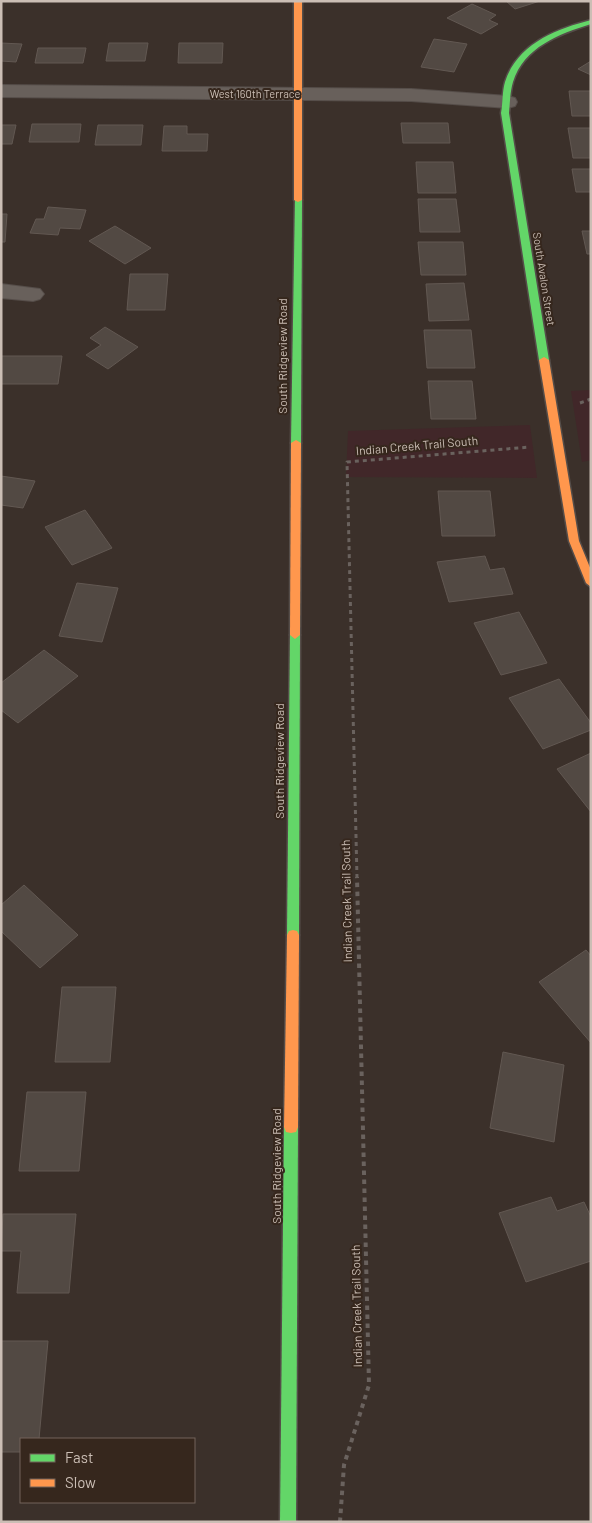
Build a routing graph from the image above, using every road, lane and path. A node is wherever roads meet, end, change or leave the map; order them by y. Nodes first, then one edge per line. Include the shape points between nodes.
1 (298, 1) edge
2 (591, 22) edge
3 (1, 91) edge
4 (299, 94) junction
5 (508, 102) junction
6 (1, 291) edge
7 (33, 294) dead end
8 (591, 399) edge
9 (575, 406) dead end
10 (533, 446) dead end
11 (591, 583) edge
12 (288, 1522) edge
13 (340, 1522) edge

1 - 4 main road, South Ridgeview Road
2 - 5 main road, South Avalon Street via 555,33 525,54 509,78
3 - 4 street, West 160th Terrace
4 - 5 street, West 160th Terrace via 411,95
4 - 12 main road, South Ridgeview Road
5 - 11 main road, South Avalon Street via 505,113 568,512 574,541
6 - 7 street
8 - 9 path
10 - 13 path, Indian Creek Trail South via 347,462 369,1385 344,1465

